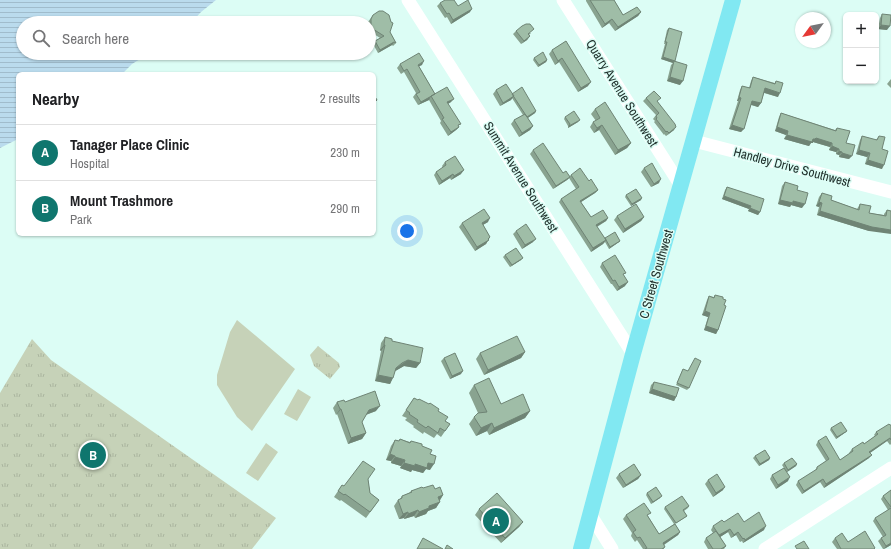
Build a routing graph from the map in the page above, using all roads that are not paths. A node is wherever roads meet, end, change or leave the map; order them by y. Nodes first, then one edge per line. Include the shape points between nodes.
1 (408, 0) edge
2 (563, 0) edge
3 (733, 0) edge
4 (694, 140) junction
5 (680, 186) junction
6 (891, 192) edge
7 (633, 354) junction
8 (891, 468) edge
9 (590, 514) junction
10 (581, 549) edge
11 (612, 549) edge
12 (765, 549) edge

1 - 7 street, Summit Avenue Southwest
2 - 5 street, Quarry Avenue Southwest
3 - 4 main road, C Street Southwest
4 - 5 main road, C Street Southwest
4 - 6 street, Handley Drive Southwest
5 - 7 main road, C Street Southwest
7 - 9 main road, C Street Southwest
8 - 12 street
9 - 10 main road, C Street Southwest
9 - 11 street

